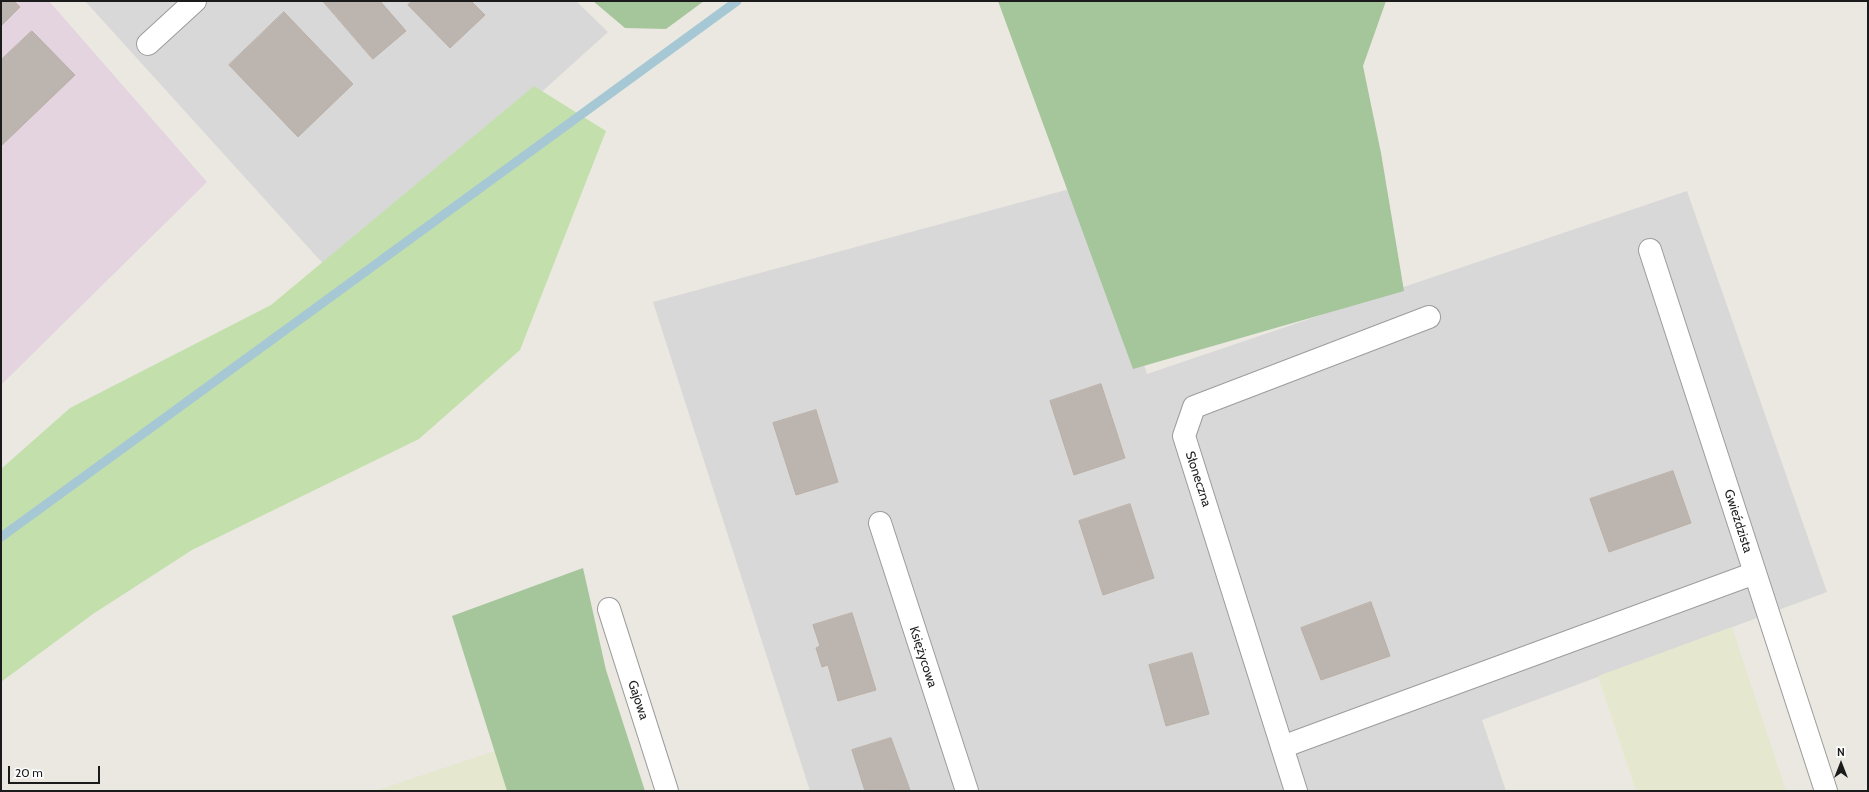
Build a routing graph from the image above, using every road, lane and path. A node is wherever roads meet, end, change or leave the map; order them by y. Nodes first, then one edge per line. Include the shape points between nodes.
1 (195, 1) edge
2 (148, 44) dead end
3 (1650, 250) dead end
4 (1429, 317) dead end
5 (880, 523) dead end
6 (1755, 573) junction
7 (609, 609) dead end
8 (1282, 747) junction
9 (667, 791) edge
10 (966, 791) edge
11 (1296, 791) edge
12 (1826, 791) edge

1 - 2 street
3 - 6 street, Gwieździsta
4 - 8 street, Słoneczna via 1194,407 1184,436
5 - 10 street, Księżycowa
6 - 8 street
6 - 12 street, Gwieździsta
7 - 9 street, Gajowa
8 - 11 street, Słoneczna

